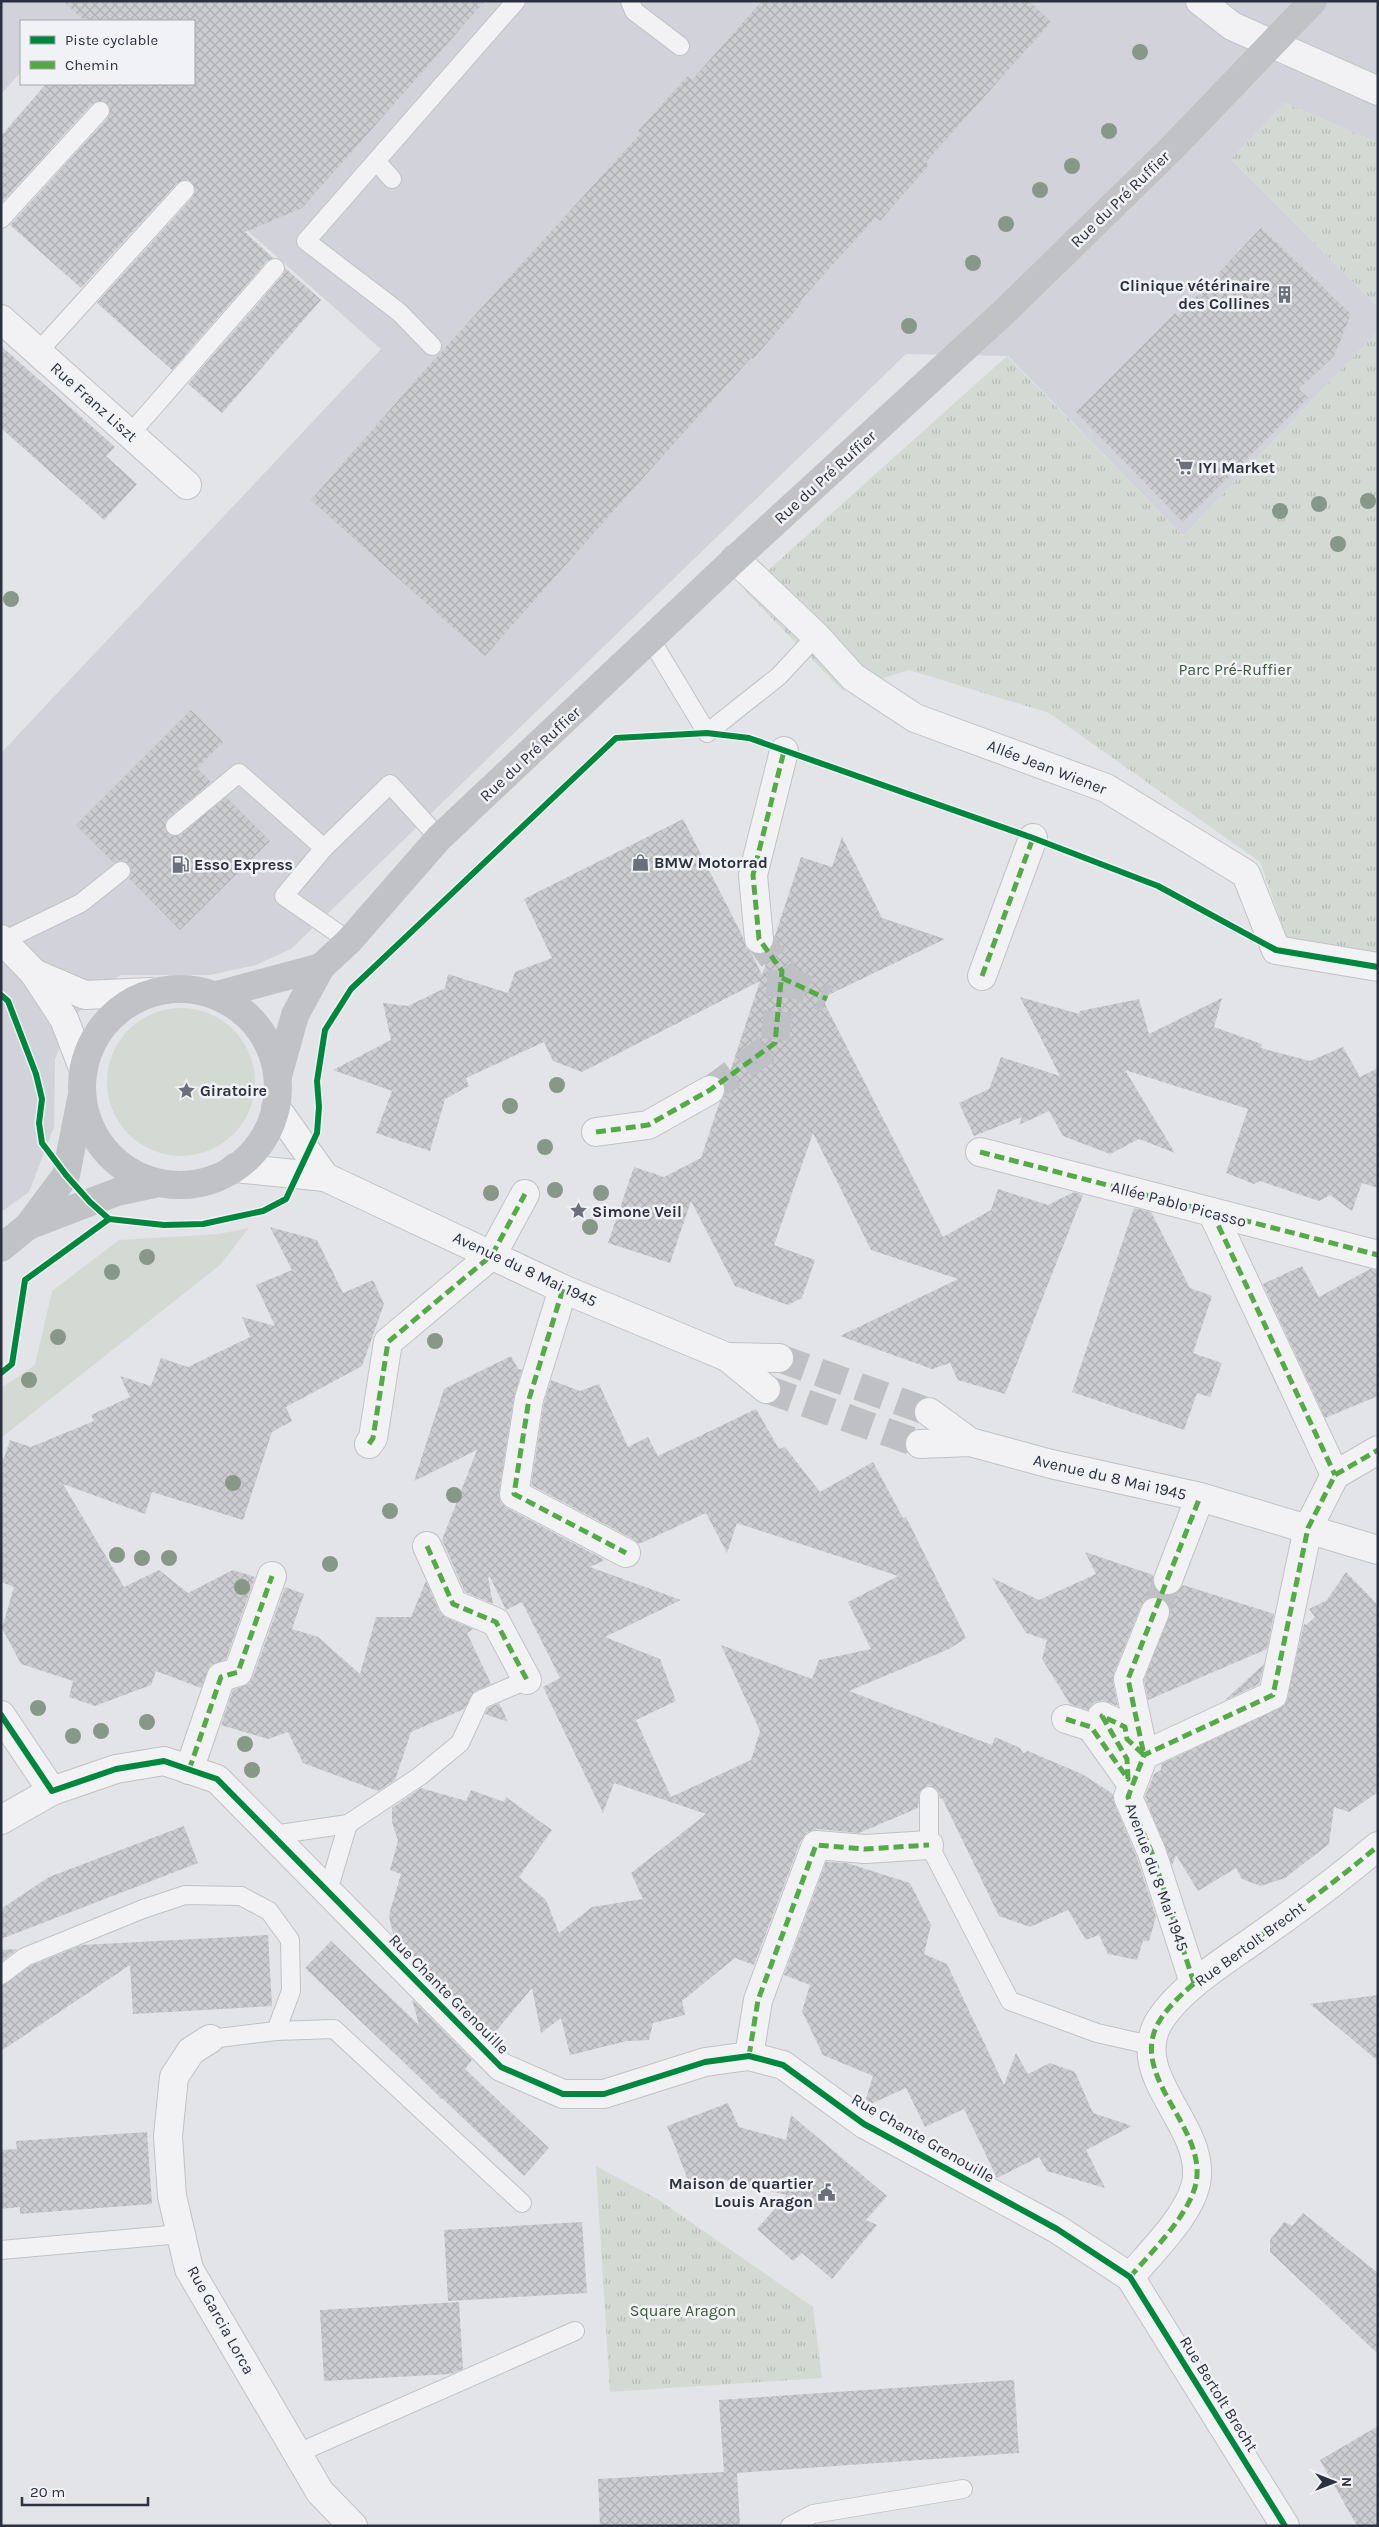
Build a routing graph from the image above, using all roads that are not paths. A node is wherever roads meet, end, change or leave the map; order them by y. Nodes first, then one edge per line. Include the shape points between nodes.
1 (516, 1) edge
2 (630, 1) edge
3 (1200, 1) edge
4 (1313, 1) edge
5 (1270, 45) junction
6 (680, 46) dead end
7 (1378, 91) edge
8 (100, 111) dead end
9 (376, 160) junction
10 (392, 179) dead end
11 (185, 190) dead end
12 (1, 219) edge
13 (275, 268) dead end
14 (1, 319) edge
15 (432, 346) dead end
16 (38, 352) junction
17 (130, 434) junction
18 (187, 485) dead end
19 (735, 559) junction
20 (816, 636) junction
21 (651, 640) junction
22 (784, 751) dead end
23 (175, 826) dead end
24 (439, 838) junction
25 (1033, 838) dead end
26 (324, 848) junction
27 (121, 871) dead end
28 (759, 939) tunnel mouth
29 (2, 940) edge
30 (348, 941) junction
31 (321, 967) junction
32 (1378, 967) edge
33 (34, 973) junction
34 (982, 976) dead end
35 (151, 992) junction
36 (217, 995) junction
37 (83, 1068) junction
38 (278, 1076) junction
39 (710, 1090) tunnel mouth
40 (82, 1095) junction
41 (276, 1108) junction
42 (596, 1132) dead end
43 (980, 1152) dead end
44 (235, 1168) junction
45 (325, 1177) junction
46 (159, 1183) junction
47 (525, 1194) dead end
48 (1212, 1212) junction
49 (28, 1226) junction
50 (1, 1248) edge
51 (492, 1255) junction
52 (1378, 1255) edge
53 (563, 1289) junction
54 (727, 1357) junction
55 (779, 1358) tunnel mouth
56 (766, 1389) tunnel mouth
57 (929, 1412) tunnel mouth
58 (970, 1442) junction
59 (370, 1444) dead end
60 (920, 1444) tunnel mouth
61 (1378, 1450) edge
62 (1335, 1474) junction
63 (1200, 1497) junction
64 (1308, 1528) junction
65 (427, 1546) dead end
66 (1378, 1550) edge
67 (626, 1552) dead end
68 (272, 1576) dead end
69 (1168, 1580) tunnel mouth
70 (1155, 1612) tunnel mouth
71 (527, 1680) joint
72 (1, 1715) edge
73 (1066, 1719) dead end
74 (1144, 1756) junction
75 (189, 1770) junction
76 (52, 1791) junction
77 (929, 1796) dead end
78 (1, 1820) edge
79 (348, 1824) junction
80 (273, 1836) junction
81 (929, 1845) junction
82 (1378, 1846) edge
83 (328, 1891) junction
84 (1, 1975) edge
85 (1194, 1983) junction
86 (276, 2031) junction
87 (210, 2039) joint
88 (1150, 2045) junction
89 (749, 2056) junction
90 (522, 2203) dead end
91 (181, 2234) junction
92 (1, 2250) edge
93 (1130, 2277) junction
94 (575, 2331) dead end
95 (298, 2453) junction
96 (963, 2489) dead end
97 (353, 2526) edge
98 (790, 2526) edge
99 (1285, 2526) edge

1 - 9 lane
2 - 6 lane via 634,11
3 - 5 street via 1232,26
4 - 5 main road, Rue du Pré Ruffier
5 - 7 street
5 - 19 main road, Rue du Pré Ruffier via 1172,148 1004,312
8 - 12 lane
9 - 10 lane
9 - 15 lane via 306,241 400,312
11 - 16 lane
13 - 17 lane
14 - 16 street, Rue Franz Liszt
16 - 17 street, Rue Franz Liszt
17 - 18 street, Rue Franz Liszt
19 - 20 street, Allée Jean Wiener
19 - 21 main road, Rue du Pré Ruffier
20 - 21 lane via 779,676 707,733
20 - 32 street, Allée Jean Wiener via 852,676 915,718 1106,788 1246,874 1276,950
21 - 24 main road, Rue du Pré Ruffier
22 - 28 street via 753,875
23 - 26 lane via 239,773
24 - 26 lane via 390,784
24 - 30 main road, Rue du Pré Ruffier
25 - 34 street
26 - 30 lane via 284,896
27 - 29 lane via 81,903
29 - 33 street
30 - 31 main road, Rue du Pré Ruffier
31 - 36 main road
31 - 38 main road via 296,1015
33 - 35 street via 85,995
33 - 37 street via 64,1019
35 - 36 main road via 187,988
35 - 37 main road via 113,1015 92,1041
36 - 38 main road via 251,1018 267,1040
37 - 40 main road
38 - 41 main road
39 - 42 street via 648,1125
40 - 46 main road via 91,1128 100,1144 126,1169
40 - 49 main road via 66,1175
41 - 44 main road via 263,1139
41 - 45 street, Avenue du 8 Mai 1945
43 - 48 street, Allée Pablo Picasso
44 - 45 street, Avenue du 8 Mai 1945
44 - 46 main road via 218,1177 184,1185
45 - 51 street, Avenue du 8 Mai 1945
46 - 49 main road via 117,1192
47 - 51 street
48 - 52 street, Allée Pablo Picasso
48 - 62 street
49 - 50 main road
51 - 53 street, Avenue du 8 Mai 1945
51 - 59 street via 388,1342
53 - 54 street, Avenue du 8 Mai 1945
53 - 67 street via 529,1400 514,1494
54 - 55 street, Avenue du 8 Mai 1945
54 - 56 street, Avenue du 8 Mai 1945
57 - 58 street, Avenue du 8 Mai 1945
58 - 60 street, Avenue du 8 Mai 1945
58 - 63 street, Avenue du 8 Mai 1945
61 - 62 street
62 - 64 street
63 - 64 street, Avenue du 8 Mai 1945
63 - 69 street
64 - 66 street, Avenue du 8 Mai 1945
64 - 74 street via 1274,1695
65 - 71 street via 452,1604 496,1622
68 - 75 street via 238,1672 222,1677
70 - 74 street via 1128,1679
71 - 79 lane via 480,1700 460,1743 420,1776
72 - 76 street
73 - 74 street via 1091,1727 1128,1779 1127,1759 1102,1716 1126,1727 1127,1739
74 - 85 street, Avenue du 8 Mai 1945 via 1128,1797 1152,1853
75 - 76 street, Rue Chante Grenouille via 164,1761 116,1769
75 - 80 street, Rue Chante Grenouille via 217,1779
76 - 78 street, Rue Chante Grenouille
77 - 81 lane
79 - 80 lane
79 - 83 lane
80 - 83 street, Rue Chante Grenouille
81 - 88 lane via 1010,2001 1097,2034
81 - 89 street via 865,1849 816,1845 758,2000
82 - 85 street, Rue Bertolt Brecht via 1331,1885
83 - 89 street, Rue Chante Grenouille via 501,2067 563,2094 604,2094 704,2062
84 - 86 lane via 25,1958 185,1895 241,1896 269,1911 290,1940 291,1991
85 - 88 street, Rue Bertolt Brecht via 1160,2020
86 - 87 lane
86 - 90 lane via 334,2029
87 - 91 street, Rue Garcia Lorca via 192,2051 174,2077 168,2136 172,2196
88 - 93 street via 1156,2072 1192,2144 1197,2175 1187,2208
89 - 93 street, Rue Chante Grenouille via 783,2065 864,2124 1057,2228
91 - 92 lane
91 - 95 street, Rue Garcia Lorca via 189,2268
93 - 99 street, Rue Bertolt Brecht
94 - 95 lane
95 - 97 street, Rue Garcia Lorca via 320,2492
96 - 98 lane via 813,2514

